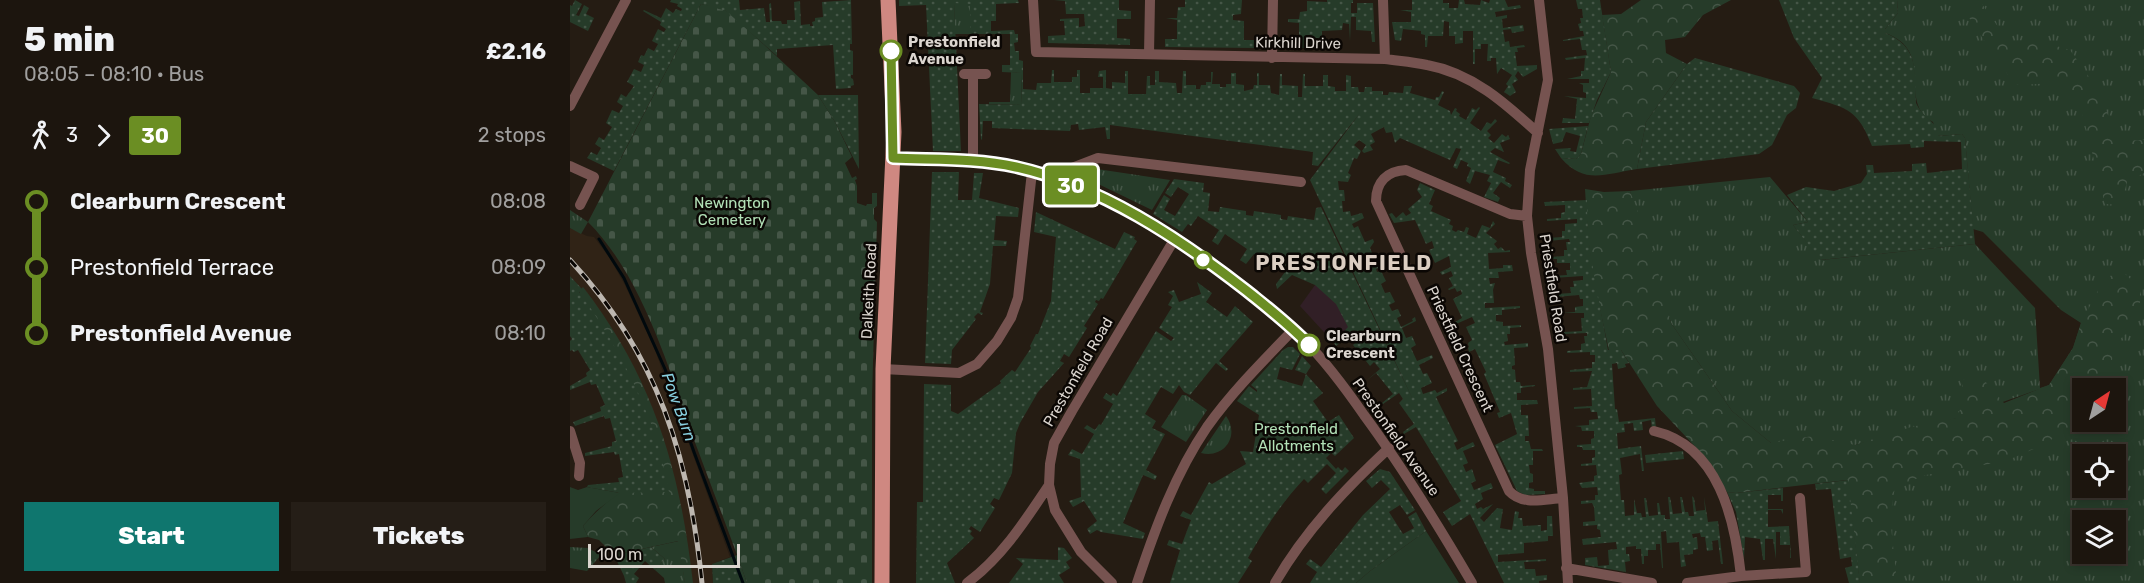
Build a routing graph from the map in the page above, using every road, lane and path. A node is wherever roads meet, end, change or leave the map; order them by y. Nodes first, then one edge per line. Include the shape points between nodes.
1 (626, 0) edge
2 (888, 0) edge
3 (1033, 0) edge
4 (1150, 0) edge
5 (1274, 0) edge
6 (1383, 0) edge
7 (1539, 0) edge
8 (1149, 54) junction
9 (1272, 58) junction
10 (1385, 59) junction
11 (986, 74) dead end
12 (570, 106) edge
13 (1538, 133) junction
14 (893, 158) junction
15 (973, 160) junction
16 (570, 166) edge
17 (1032, 171) junction
18 (1059, 180) junction
19 (1301, 182) dead end
20 (580, 205) dead end
21 (1527, 216) junction
22 (1174, 240) junction
23 (1293, 330) junction
24 (884, 369) junction
25 (570, 431) edge
26 (1654, 431) dead end
27 (1389, 448) junction
28 (579, 476) dead end
29 (1049, 485) junction
30 (1563, 498) junction
31 (1800, 498) dead end
32 (1566, 568) junction
33 (1741, 576) junction
34 (882, 583) edge
35 (967, 583) edge
36 (1112, 583) edge
37 (1137, 583) edge
38 (1275, 583) edge
39 (1472, 583) edge
40 (1568, 583) edge
41 (1652, 583) edge
42 (1687, 583) edge

1 - 12 street
2 - 14 main road, Dalkeith Road
3 - 8 street, Kirkhill Drive via 1036,52
4 - 8 street
5 - 9 street
6 - 10 street
7 - 13 street, Priestfield Road via 1548,80
8 - 9 street, Kirkhill Drive
9 - 10 street, Kirkhill Drive
10 - 13 street, Kirkhill Drive via 1428,65 1466,77
11 - 15 street via 969,74
13 - 21 street, Priestfield Road via 1530,170
14 - 15 street, Prestonfield Avenue
14 - 24 main road, Dalkeith Road
15 - 17 street, Prestonfield Avenue
16 - 20 street via 594,177
17 - 18 street, Prestonfield Avenue
17 - 24 street via 1018,298 997,341 976,364 959,373
18 - 19 street via 1072,168 1098,158
18 - 22 street, Prestonfield Avenue via 1122,208
21 - 30 street, Priestfield Road via 1548,349
21 - 30 street, Priestfield Crescent via 1510,214 1406,170 1387,175 1376,191 1376,201 1509,491 1523,500
22 - 23 street, Prestonfield Avenue via 1222,272
22 - 29 street, Prestonfield Road via 1054,443
23 - 27 street, Prestonfield Avenue via 1340,382
23 - 37 street via 1257,366 1206,429 1163,509
24 - 34 main road, Dalkeith Road
25 - 28 street
26 - 33 street via 1675,438 1691,450 1717,482 1731,513
27 - 38 street via 1351,483 1311,529
27 - 39 street, Prestonfield Avenue
29 - 35 street via 1019,531
29 - 36 street, Prestonfield Road via 1054,510 1069,535
30 - 32 street, Priestfield Road
31 - 33 street via 1806,572
32 - 40 street, Priestfield Road
32 - 41 street
33 - 42 street

